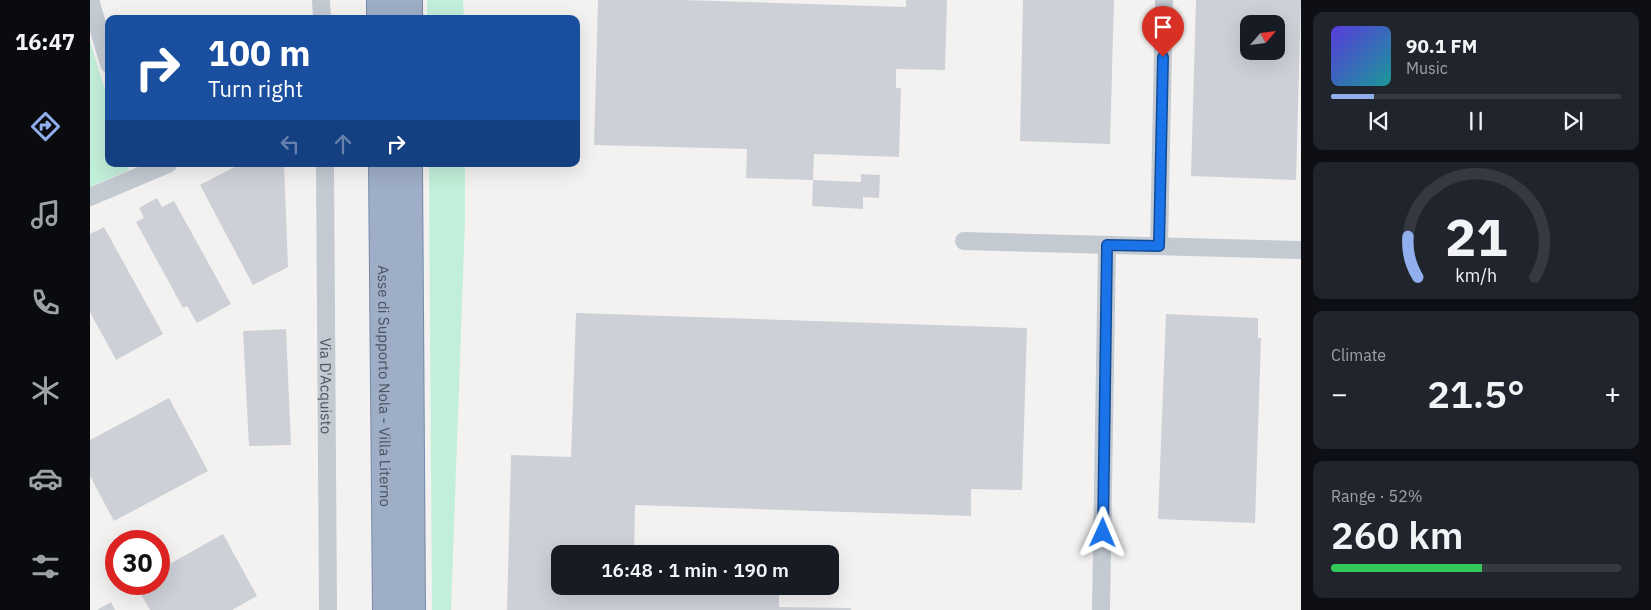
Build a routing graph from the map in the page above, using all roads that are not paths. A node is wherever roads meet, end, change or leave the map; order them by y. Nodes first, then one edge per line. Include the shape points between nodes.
1 (90, 0) edge
2 (321, 0) edge
3 (381, 0) edge
4 (408, 0) edge
5 (1164, 0) edge
6 (322, 15) edge
7 (381, 15) edge
8 (408, 15) edge
9 (105, 51) edge
10 (325, 167) edge
11 (383, 167) edge
12 (408, 167) edge
13 (140, 169) edge
14 (90, 197) edge
15 (964, 241) dead end
16 (1107, 245) junction
17 (1159, 246) junction
18 (1301, 250) edge
19 (328, 610) edge
20 (387, 610) edge
21 (411, 610) edge
22 (1101, 610) edge

1 - 9 street
2 - 6 street
3 - 7 highway
4 - 8 highway
5 - 17 street
10 - 19 street, Via D'Acquisto
11 - 20 highway, Asse di Supporto Nola - Villa Literno
12 - 21 highway, Asse di Supporto Nola - Villa Literno
13 - 14 street
15 - 16 street
16 - 17 street
16 - 22 street
17 - 18 street

